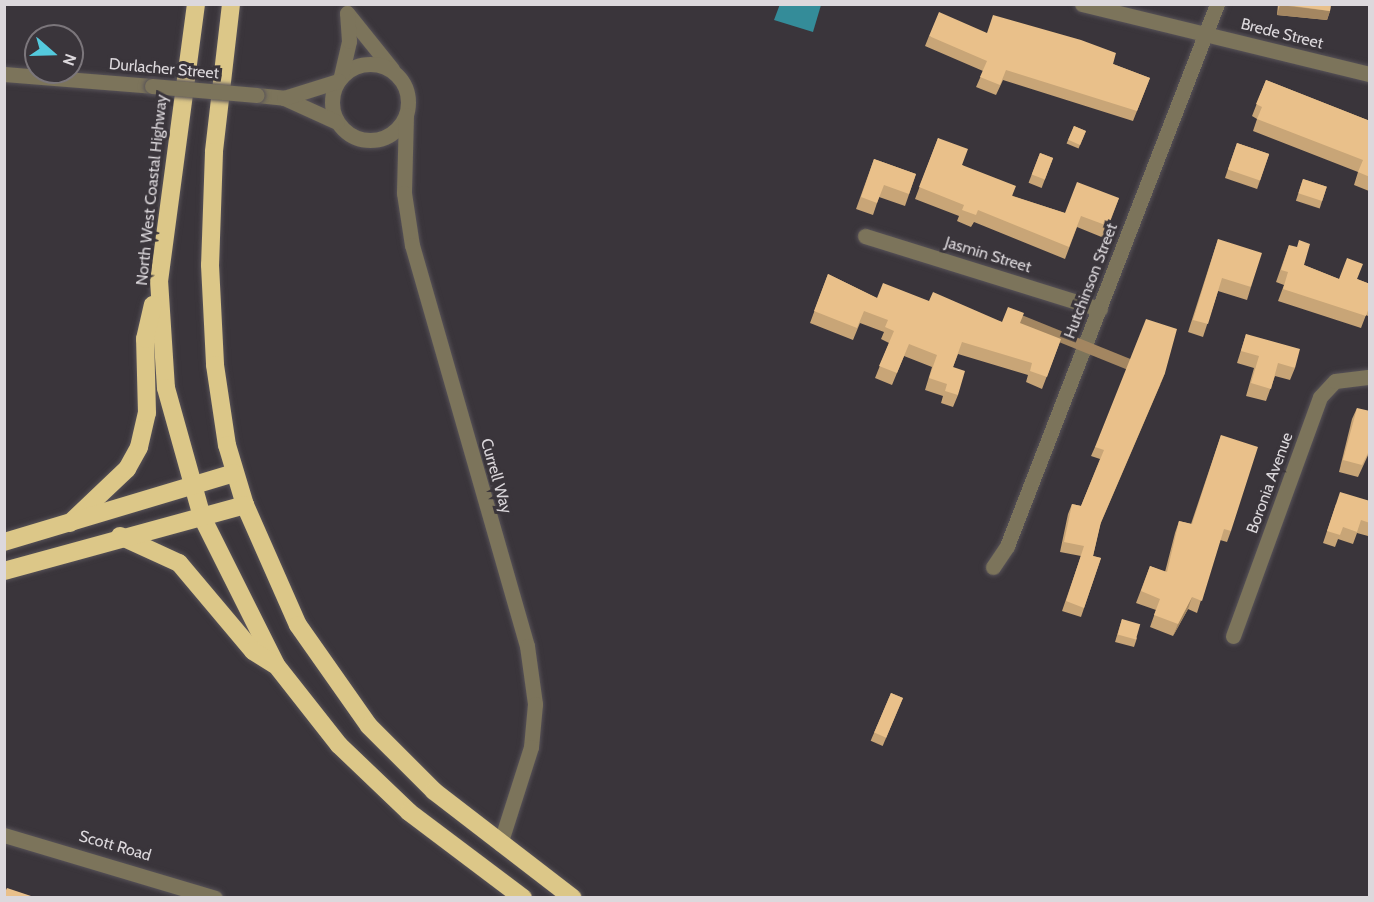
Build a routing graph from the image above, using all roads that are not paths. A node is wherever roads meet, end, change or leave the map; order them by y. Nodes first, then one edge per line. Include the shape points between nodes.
1 (196, 4) edge
2 (231, 4) edge
3 (1082, 4) edge
4 (1216, 4) edge
5 (345, 9) edge
6 (1206, 35) junction
7 (4, 74) edge
8 (1370, 74) edge
9 (396, 75) junction
10 (340, 78) junction
11 (284, 98) junction
12 (406, 115) junction
13 (337, 122) junction
14 (865, 236) dead end
15 (159, 280) junction
16 (1100, 309) junction
17 (1370, 377) edge
18 (234, 473) junction
19 (192, 487) junction
20 (245, 505) junction
21 (202, 517) junction
22 (70, 523) junction
23 (120, 536) junction
24 (4, 542) edge
25 (993, 567) dead end
26 (4, 571) edge
27 (1233, 636) dead end
28 (276, 664) junction
29 (4, 835) edge
30 (500, 844) junction
31 (215, 897) edge
32 (523, 897) edge
33 (573, 897) edge

1 - 15 highway, North West Coastal Highway
2 - 18 highway via 214,152 210,266 215,365
3 - 6 street, Brede Street
4 - 6 street, Hutchinson Street
5 - 9 street
5 - 10 street via 349,42
6 - 8 street, Brede Street
6 - 16 street, Hutchinson Street
7 - 11 street, Durlacher Street, bridge
9 - 10 street via 366,64
9 - 12 street via 407,93
10 - 11 street, Durlacher Street
10 - 13 street via 331,101
11 - 13 street, Durlacher Street
12 - 13 street via 393,133 374,141 352,137
12 - 30 street, Currell Way via 404,193 412,245 527,646 535,704 531,747
14 - 16 street, Jasmin Street
15 - 19 highway, North West Coastal Highway via 166,388
15 - 22 highway via 145,339 147,413 139,447 127,469
16 - 25 street, Hutchinson Street via 1007,546
17 - 27 street, Boronia Avenue via 1335,381 1320,397
18 - 19 highway
18 - 20 highway
19 - 21 highway, North West Coastal Highway
19 - 22 highway
20 - 21 highway
20 - 30 highway via 298,625 369,726 434,791
21 - 23 highway
21 - 28 highway, North West Coastal Highway
22 - 24 highway
23 - 26 highway
23 - 28 highway via 180,563 253,651
28 - 32 highway, North West Coastal Highway via 339,745 409,812
29 - 31 street, Scott Road
30 - 33 highway

